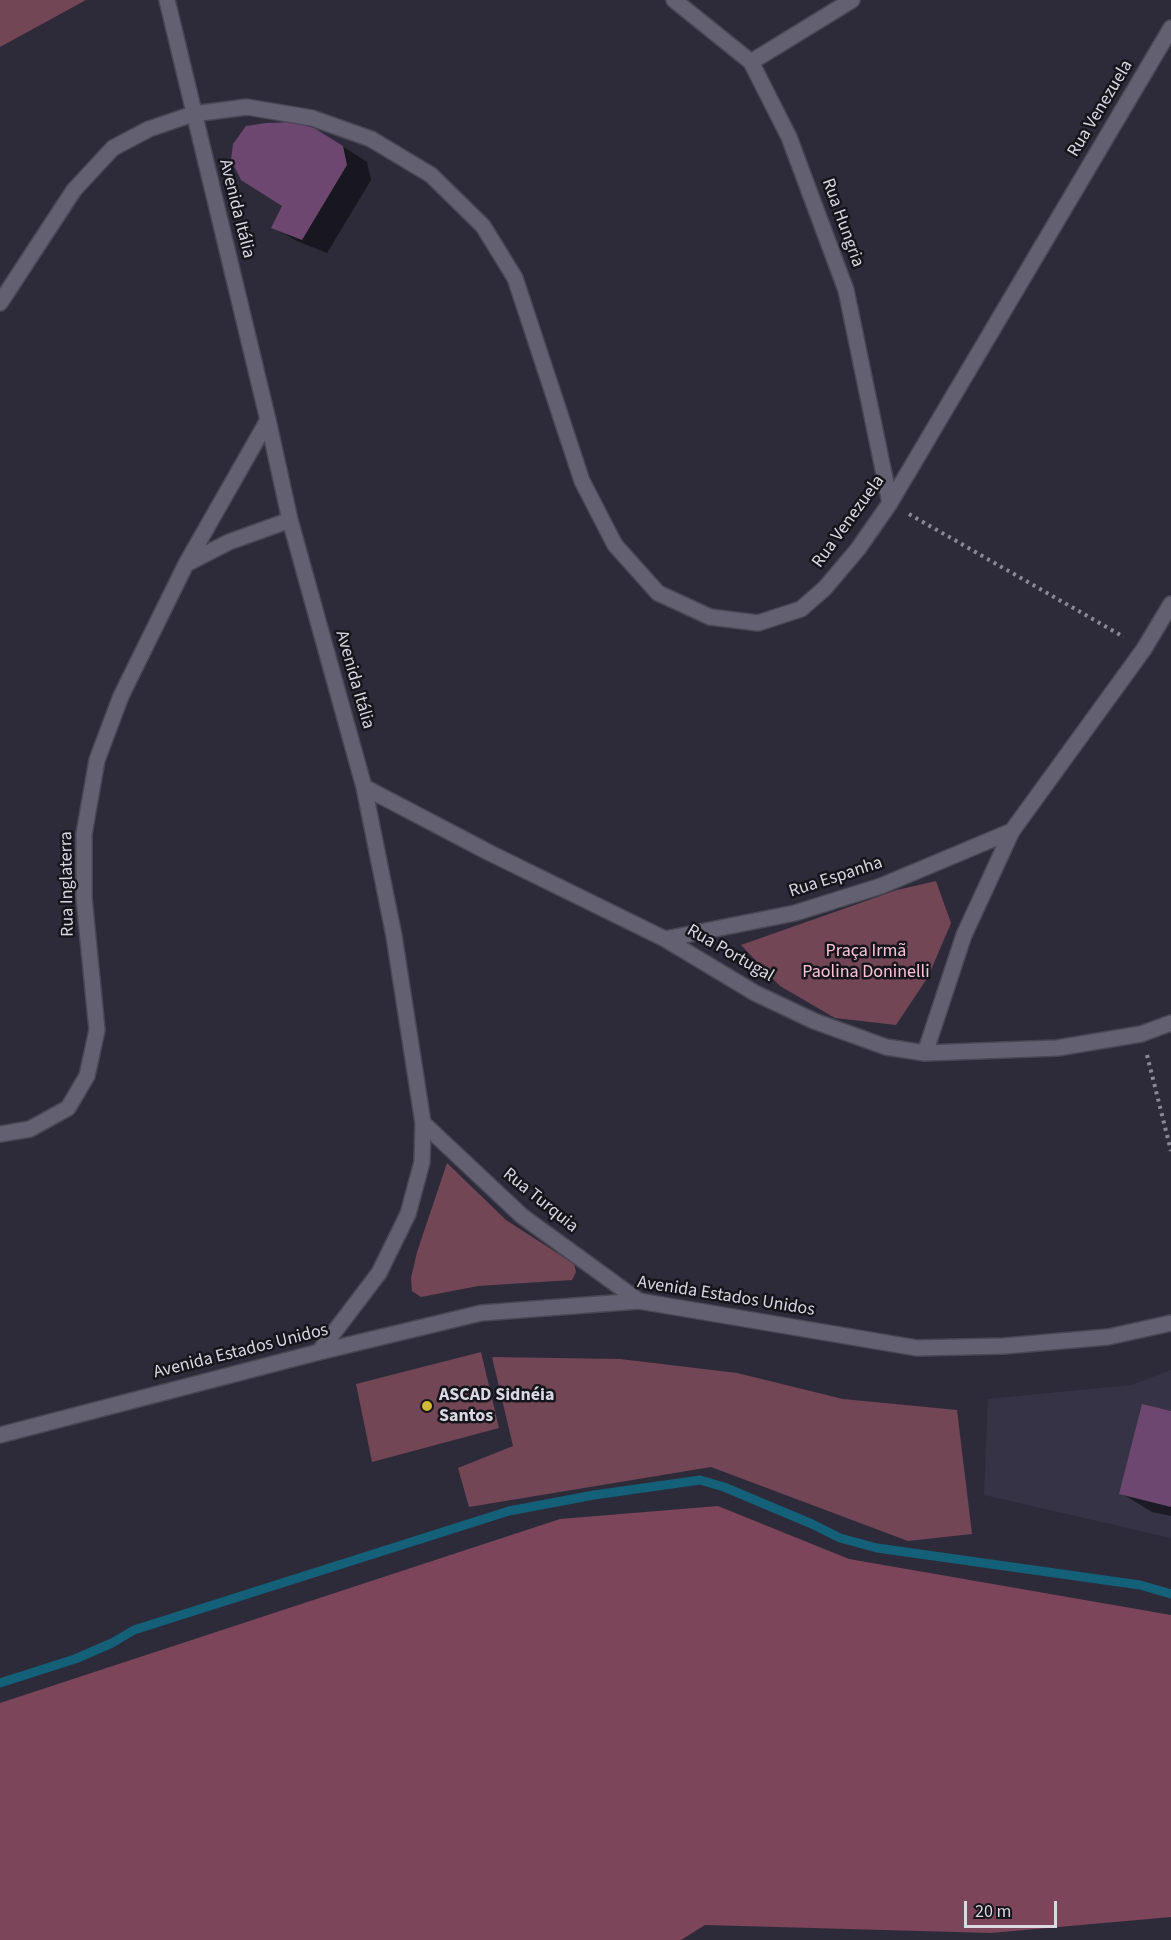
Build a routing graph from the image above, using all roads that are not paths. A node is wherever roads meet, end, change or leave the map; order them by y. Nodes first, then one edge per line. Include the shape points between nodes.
1 (167, 0) edge
2 (674, 0) edge
3 (852, 0) edge
4 (1171, 28) edge
5 (751, 62) junction
6 (193, 114) junction
7 (0, 303) edge
8 (268, 420) junction
9 (890, 503) junction
10 (290, 520) junction
11 (186, 564) junction
12 (1171, 604) edge
13 (364, 788) junction
14 (1012, 831) junction
15 (665, 939) junction
16 (1171, 1023) edge
17 (925, 1053) junction
18 (423, 1123) junction
19 (0, 1134) edge
20 (639, 1301) junction
21 (1171, 1323) edge
22 (319, 1352) junction
23 (0, 1435) edge

1 - 6 street, Avenida Itália
2 - 5 street, Rua Hungria
3 - 5 street
4 - 9 street, Rua Venezuela
5 - 9 street, Rua Hungria via 789,137 846,290
6 - 7 street, Rua Venezuela via 148,129 113,148 74,190
6 - 8 street, Avenida Itália
6 - 9 street, Rua Venezuela via 247,107 312,118 371,139 431,175 483,226 515,278 582,481 615,545 658,593 710,617 758,623 801,609 852,557
8 - 10 street, Avenida Itália
8 - 11 street, Rua Inglaterra
10 - 11 street via 229,542
10 - 13 street, Avenida Itália
11 - 19 street, Rua Inglaterra via 121,696 97,760 84,834 84,898 97,1030 87,1077 68,1108 30,1129
12 - 14 street via 1144,649
13 - 15 street, Rua Portugal
13 - 18 street, Avenida Itália via 394,936
14 - 15 street, Rua Espanha via 870,890 795,913
14 - 17 street via 964,936
15 - 17 street, Rua Portugal via 755,993 814,1021 886,1047
16 - 17 street, Rua Portugal via 1141,1034 1057,1048
18 - 20 street, Rua Turquia via 522,1216
18 - 22 street, Avenida Itália via 422,1162 408,1214 379,1273
20 - 21 street, Avenida Estados Unidos via 916,1348 1004,1346 1108,1337
20 - 22 street, Avenida Estados Unidos via 481,1313
22 - 23 street, Avenida Estados Unidos

